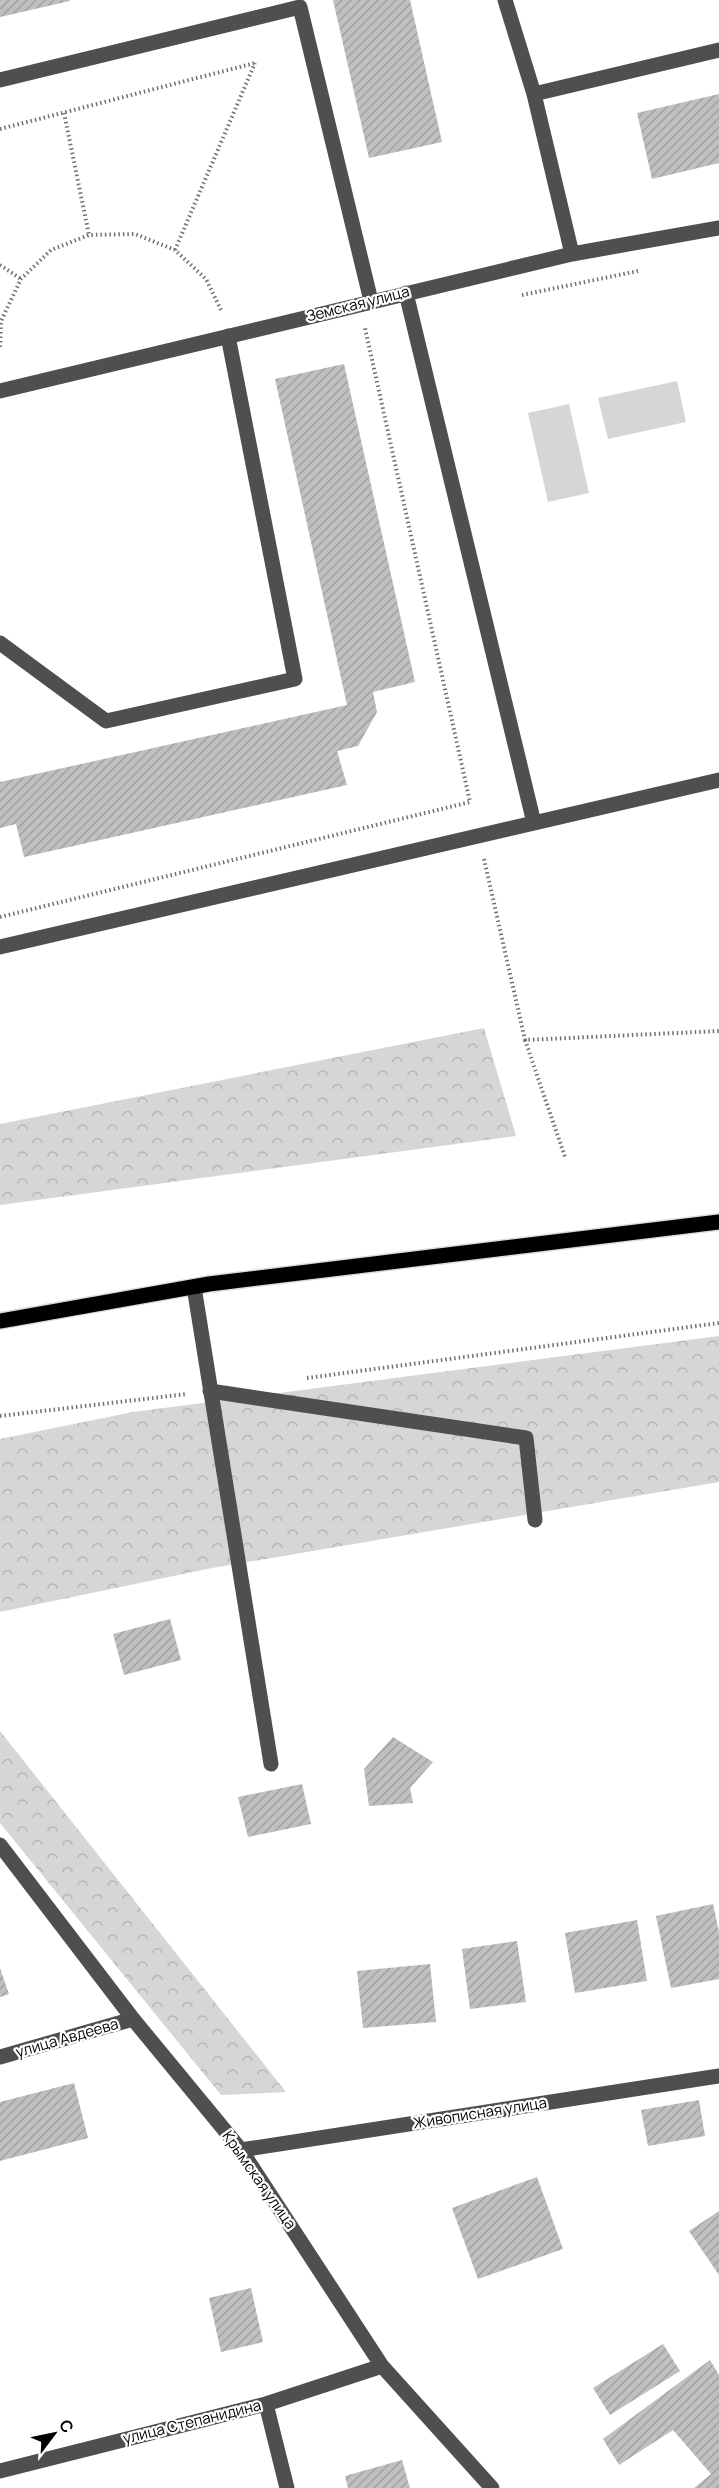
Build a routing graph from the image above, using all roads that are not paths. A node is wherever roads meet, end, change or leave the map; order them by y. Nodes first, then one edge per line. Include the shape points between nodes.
1 (505, 0) edge
2 (719, 50) edge
3 (0, 80) edge
4 (534, 94) junction
5 (719, 228) edge
6 (572, 254) junction
7 (406, 293) junction
8 (371, 301) junction
9 (228, 336) junction
10 (0, 391) edge
11 (0, 643) edge
12 (719, 780) edge
13 (534, 823) junction
14 (0, 947) edge
15 (719, 1222) edge
16 (194, 1287) junction
17 (0, 1321) edge
18 (210, 1391) junction
19 (535, 1520) dead end
20 (271, 1764) dead end
21 (0, 1845) edge
22 (134, 2019) junction
23 (0, 2057) edge
24 (719, 2076) edge
25 (241, 2150) junction
26 (382, 2366) junction
27 (266, 2404) junction
28 (0, 2471) edge
29 (287, 2488) edge
30 (492, 2488) edge

1 - 4 street
2 - 4 street
3 - 8 street via 300,7
4 - 6 street
5 - 6 street, Земская улица
6 - 7 street, Земская улица
7 - 8 street, Земская улица
7 - 13 street
8 - 9 street, Земская улица
9 - 10 street, Земская улица
9 - 11 street via 295,679 106,721
12 - 13 street
13 - 14 street
15 - 16 main road
16 - 17 main road
16 - 18 street
18 - 19 street via 526,1438
18 - 20 street
21 - 22 street, Крымская улица
22 - 23 street, улица Авдеева
22 - 25 street, Крымская улица
24 - 25 street, Живописная улица
25 - 26 street, Крымская улица
26 - 27 street, улица Степанидина
26 - 30 street, Крымская улица
27 - 28 street, улица Степанидина
27 - 29 street

